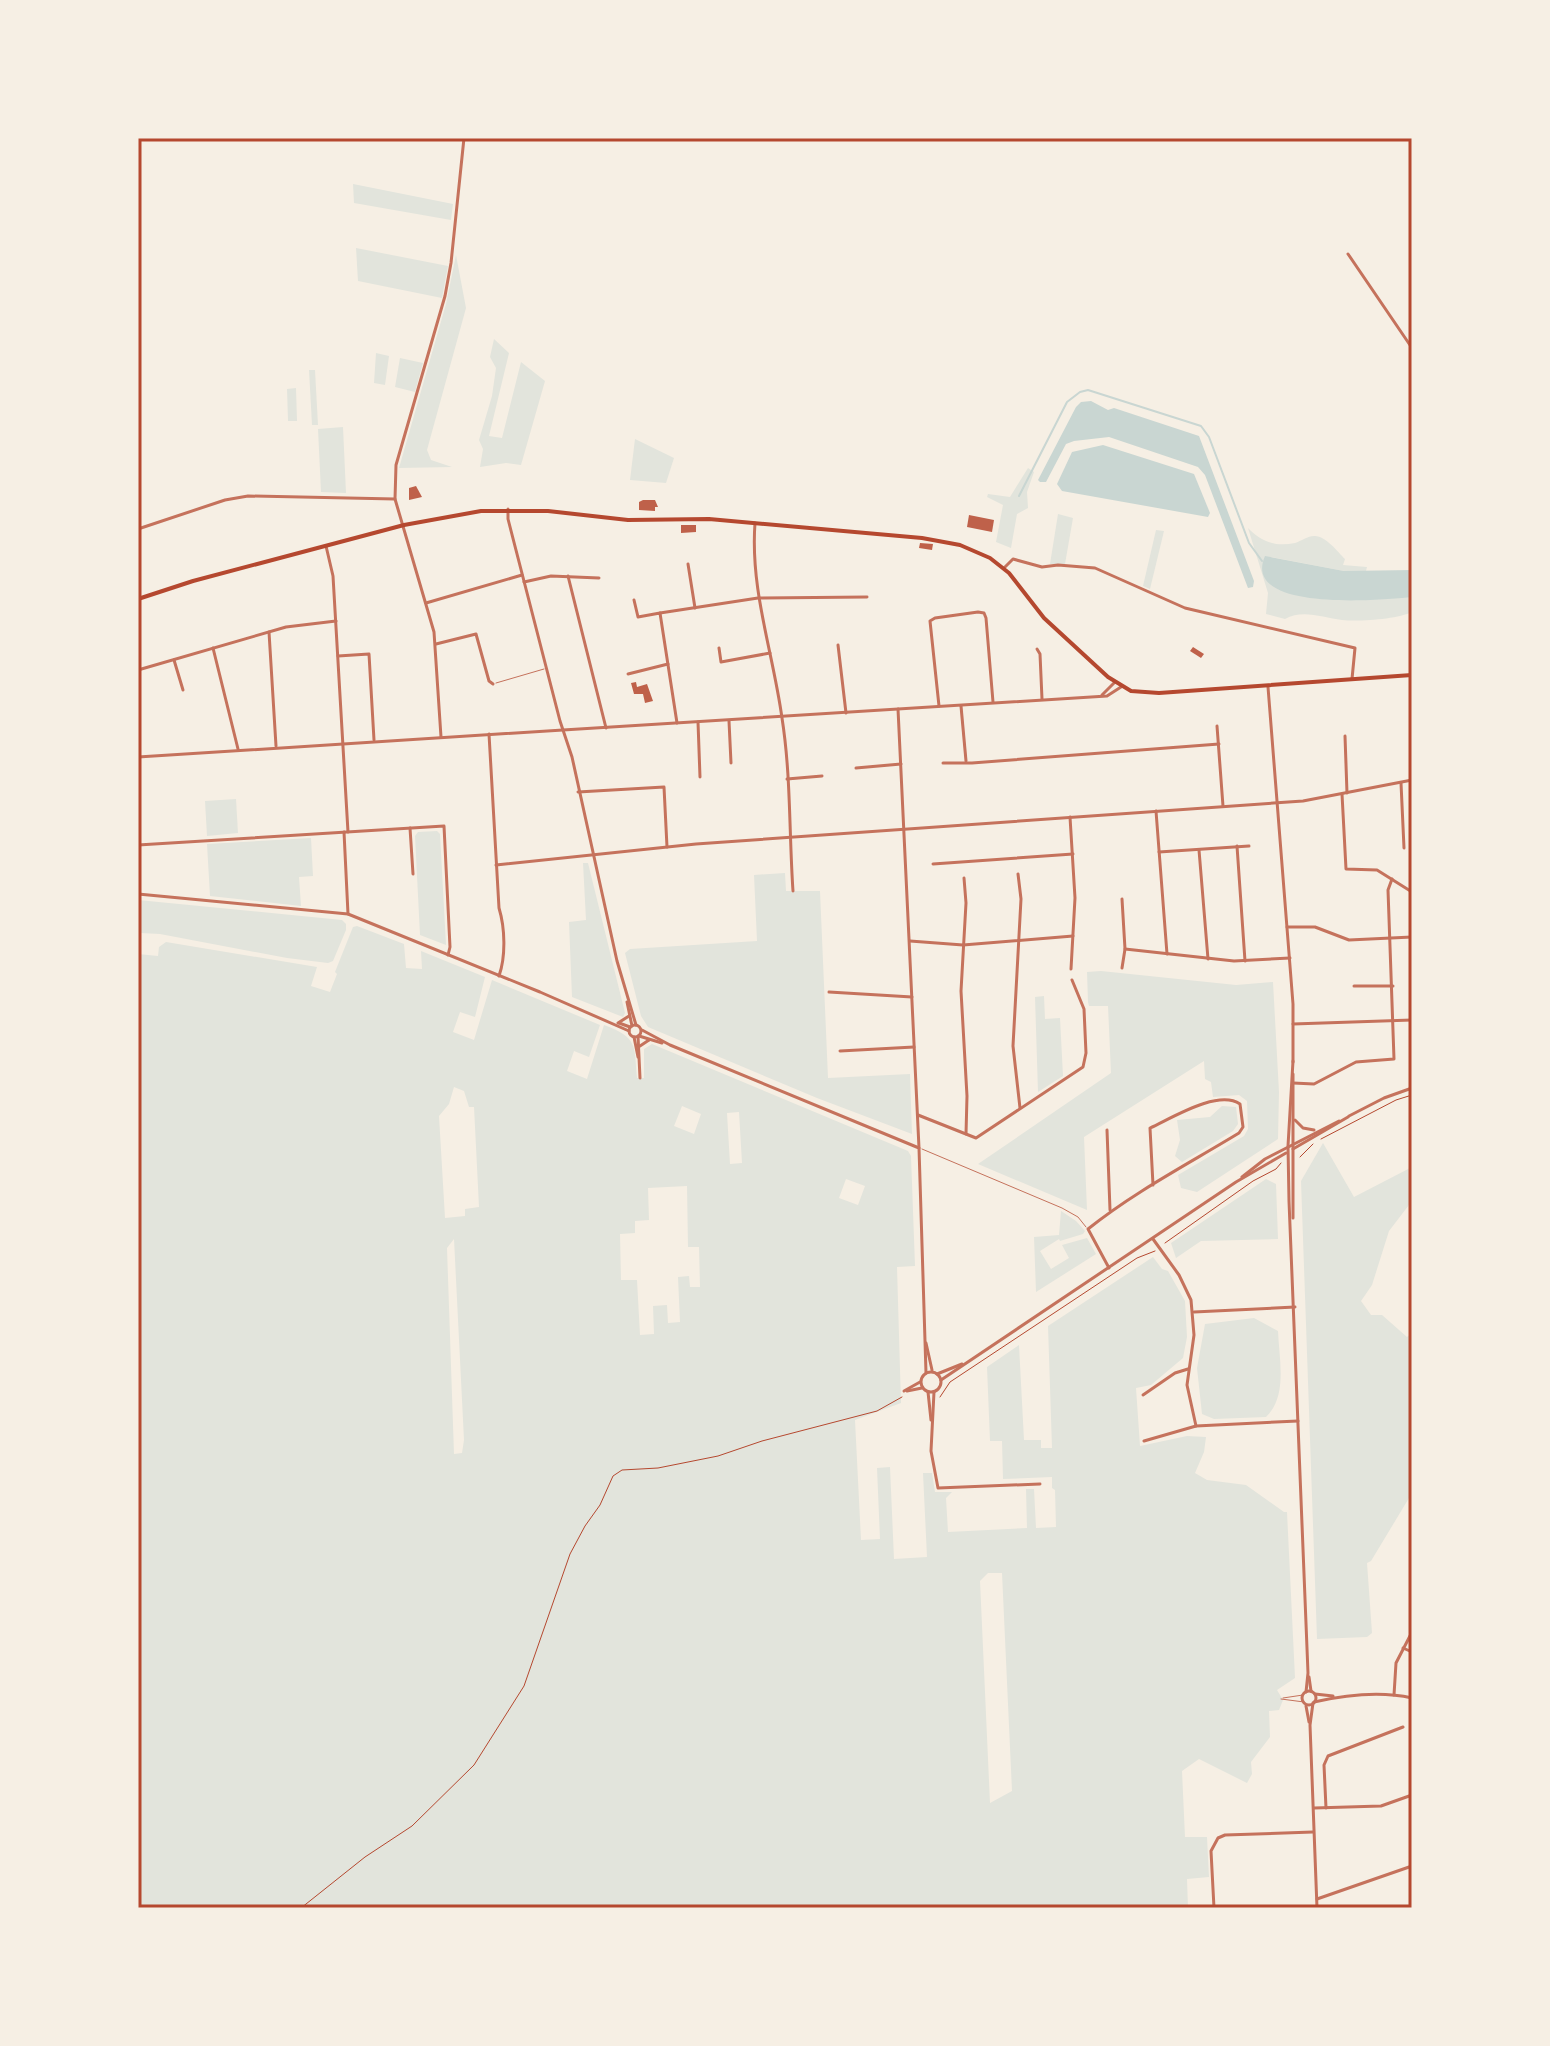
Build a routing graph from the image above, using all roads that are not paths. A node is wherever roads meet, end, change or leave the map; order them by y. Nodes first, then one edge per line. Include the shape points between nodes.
1 (464, 138) edge
2 (1348, 254) dead end
3 (1412, 348) edge
4 (395, 499) junction
5 (508, 509) junction
6 (755, 523) junction
7 (404, 525) junction
8 (138, 529) edge
9 (326, 546) junction
10 (688, 564) dead end
11 (1004, 568) junction
12 (522, 575) junction
13 (568, 576) junction
14 (599, 578) dead end
15 (524, 582) junction
16 (867, 597) dead end
17 (758, 598) junction
18 (138, 599) edge
19 (634, 600) dead end
20 (426, 603) junction
21 (695, 608) junction
22 (660, 613) junction
23 (336, 621) junction
24 (269, 632) junction
25 (436, 644) junction
26 (838, 645) dead end
27 (213, 648) junction
28 (719, 648) dead end
29 (1037, 649) dead end
30 (770, 653) junction
31 (338, 656) junction
32 (174, 660) junction
33 (668, 664) junction
34 (546, 669) junction
35 (138, 670) edge
36 (628, 674) dead end
37 (1412, 675) edge
38 (1352, 679) junction
39 (1115, 682) junction
40 (493, 684) joint
41 (1268, 685) junction
42 (1121, 687) junction
43 (183, 690) dead end
44 (1102, 695) junction
45 (1042, 699) junction
46 (993, 702) junction
47 (961, 705) junction
48 (939, 706) junction
49 (898, 709) junction
50 (846, 713) junction
51 (782, 718) junction
52 (729, 721) junction
53 (698, 722) junction
54 (677, 723) junction
55 (1217, 726) dead end
56 (606, 728) junction
57 (563, 730) junction
58 (489, 734) junction
59 (1345, 736) dead end
60 (441, 737) junction
61 (374, 741) junction
62 (343, 743) junction
63 (1219, 744) junction
64 (276, 746) junction
65 (238, 749) junction
66 (138, 757) edge
67 (966, 761) junction
68 (731, 763) dead end
69 (943, 763) dead end
70 (901, 764) junction
71 (856, 768) dead end
72 (822, 776) dead end
73 (700, 777) dead end
74 (787, 779) junction
75 (1412, 780) edge
76 (1401, 783) junction
77 (578, 792) junction
78 (1345, 793) junction
79 (1277, 803) junction
80 (1223, 806) junction
81 (1156, 811) junction
82 (1070, 817) junction
83 (410, 828) junction
84 (905, 829) junction
85 (346, 832) junction
86 (790, 837) junction
87 (138, 845) edge
88 (1237, 846) junction
89 (1249, 846) dead end
90 (667, 847) junction
91 (1404, 848) dead end
92 (1199, 850) junction
93 (1159, 852) junction
94 (1073, 854) junction
95 (593, 857) junction
96 (933, 864) dead end
97 (496, 865) junction
98 (413, 874) dead end
99 (1018, 874) dead end
100 (964, 878) dead end
101 (1392, 879) junction
102 (793, 891) dead end
103 (1412, 892) edge
104 (138, 894) edge
105 (1122, 899) dead end
106 (348, 914) junction
107 (1287, 927) junction
108 (1073, 936) junction
109 (1412, 937) edge
110 (1391, 939) junction
111 (909, 941) junction
112 (1019, 941) junction
113 (963, 945) junction
114 (1125, 949) junction
115 (1167, 954) junction
116 (448, 955) junction
117 (1290, 958) junction
118 (1208, 959) junction
119 (1245, 961) junction
120 (1122, 968) dead end
121 (1071, 969) dead end
122 (499, 976) junction
123 (1072, 980) dead end
124 (1354, 986) dead end
125 (1393, 986) junction
126 (829, 992) dead end
127 (912, 997) junction
128 (627, 999) junction
129 (629, 1016) junction
130 (1412, 1020) edge
131 (1393, 1021) junction
132 (616, 1023) junction
133 (1293, 1024) junction
134 (632, 1027) junction
135 (642, 1030) junction
136 (637, 1036) junction
137 (649, 1040) junction
138 (670, 1045) junction
139 (640, 1046) junction
140 (914, 1047) junction
141 (840, 1051) dead end
142 (639, 1061) junction
143 (640, 1078) dead end
144 (1292, 1083) junction
145 (1412, 1088) edge
146 (1020, 1108) junction
147 (918, 1115) junction
148 (1348, 1117) junction
149 (1295, 1120) junction
150 (1107, 1130) dead end
151 (1318, 1130) junction
152 (966, 1135) junction
153 (1294, 1142) junction
154 (1288, 1146) junction
155 (919, 1148) junction
156 (1294, 1148) junction
157 (1288, 1152) junction
158 (1272, 1162) junction
159 (1288, 1169) junction
160 (1236, 1182) junction
161 (1153, 1185) junction
162 (1110, 1211) junction
163 (1088, 1229) junction
164 (1292, 1230) junction
165 (1153, 1239) junction
166 (1109, 1268) junction
167 (1295, 1307) junction
168 (1194, 1312) junction
169 (925, 1339) junction
170 (965, 1363) junction
171 (1188, 1369) junction
172 (926, 1373) junction
173 (935, 1373) junction
174 (941, 1380) junction
175 (920, 1382) junction
176 (922, 1388) junction
177 (928, 1392) junction
178 (934, 1392) junction
179 (1143, 1395) dead end
180 (1298, 1421) junction
181 (932, 1425) junction
182 (1196, 1426) junction
183 (1144, 1441) dead end
184 (1040, 1484) dead end
185 (1412, 1632) edge
186 (1403, 1648) junction
187 (1412, 1652) edge
188 (1308, 1673) junction
189 (1304, 1693) junction
190 (1313, 1693) junction
191 (1394, 1695) junction
192 (1337, 1697) junction
193 (1412, 1698) edge
194 (1314, 1702) junction
195 (1304, 1703) junction
196 (1310, 1725) junction
197 (1403, 1727) dead end
198 (1412, 1795) edge
199 (1313, 1808) junction
200 (1326, 1808) junction
201 (1314, 1832) junction
202 (1412, 1866) edge
203 (1316, 1899) junction
204 (1214, 1908) edge
205 (1317, 1908) edge

1 - 4 street via 450,270 396,465
2 - 3 street
4 - 7 street
4 - 8 street via 248,496
5 - 6 main road via 620,520
5 - 7 main road
5 - 12 street
6 - 11 main road via 937,539 977,551
6 - 17 street
7 - 9 main road
7 - 20 street
9 - 18 main road
9 - 23 street
10 - 21 street
11 - 38 street via 1013,559 1042,567 1095,568 1185,608 1355,648
11 - 39 main road via 1051,625
12 - 15 street
12 - 20 street
13 - 14 street
13 - 15 street
13 - 56 street
15 - 34 street
16 - 17 street
17 - 21 street
17 - 30 street
19 - 22 street via 638,617
20 - 25 street
21 - 22 street
22 - 33 street
23 - 24 street
23 - 31 street
24 - 27 street
24 - 64 street
25 - 40 street via 476,634
25 - 60 street
26 - 50 street
27 - 32 street
27 - 65 street
28 - 30 street via 721,662
29 - 45 street
30 - 51 street
31 - 61 street via 369,654
31 - 62 street
32 - 35 street
32 - 43 street
33 - 36 street
33 - 54 street
34 - 40 lane
34 - 57 street
37 - 38 main road
38 - 41 main road
39 - 42 main road
39 - 44 street
41 - 42 main road via 1146,693
41 - 79 street
42 - 44 street via 1110,696
44 - 45 street
45 - 46 street
46 - 47 street
46 - 48 street via 984,613 930,621
47 - 48 street
47 - 67 street
48 - 49 street
49 - 50 street
49 - 70 street
50 - 51 street
51 - 52 street
51 - 74 street
52 - 53 street
52 - 68 street
53 - 54 street
53 - 73 street
54 - 56 street
55 - 63 street
56 - 57 street
57 - 58 street
57 - 77 street
58 - 60 street
58 - 97 street
59 - 78 street
60 - 61 street
61 - 62 street
62 - 64 street
62 - 85 street
63 - 67 street
63 - 80 street
64 - 65 street
65 - 66 street
67 - 69 street
70 - 71 street
70 - 84 street
72 - 74 street
74 - 86 street
75 - 76 street
76 - 78 street
76 - 91 street
77 - 90 street via 664,787
77 - 95 street
78 - 79 street
78 - 101 street via 1346,869 1374,869
79 - 80 street
79 - 107 street
80 - 81 street
81 - 82 street
81 - 93 street
82 - 84 street
82 - 94 street
83 - 85 street
83 - 98 street
83 - 116 street via 444,826
84 - 86 street
84 - 111 street
85 - 87 street
85 - 106 street
86 - 90 street
86 - 102 street
88 - 89 street
88 - 92 street
88 - 119 street
90 - 95 street
92 - 93 street
92 - 118 street
93 - 115 street
94 - 96 street
94 - 108 street
95 - 97 street
95 - 128 street
97 - 122 street via 503,929
99 - 112 street
100 - 113 street
101 - 103 street
101 - 110 street
104 - 106 street
105 - 114 street
106 - 116 street
107 - 110 street via 1315,927 1349,940
107 - 117 street
108 - 112 street
108 - 121 street
109 - 110 street
110 - 125 street
111 - 113 street
111 - 127 street
112 - 113 street
112 - 146 street via 1013,1046
113 - 152 street
114 - 115 street
114 - 120 street
115 - 118 street
116 - 122 street
117 - 119 street
117 - 133 street
118 - 119 street
122 - 132 street
123 - 146 street via 1084,1009 1086,1062
124 - 125 street
125 - 131 street
126 - 127 street
127 - 140 street
128 - 129 street
128 - 134 street
129 - 132 street
129 - 134 street
130 - 131 street
131 - 133 street
131 - 144 street via 1394,1059 1356,1062 1318,1083
132 - 134 street
133 - 144 street
134 - 135 street
134 - 136 street
135 - 136 street
135 - 138 street
136 - 137 street
136 - 139 street
136 - 142 street
137 - 138 street
137 - 139 street
138 - 155 street
139 - 142 street
140 - 141 street
140 - 147 street
142 - 143 street
144 - 149 street
144 - 154 street
145 - 148 street
146 - 152 street via 978,1137
147 - 152 street
147 - 155 street
148 - 151 street
148 - 156 street
149 - 151 street via 1303,1128
149 - 153 street
150 - 162 street
151 - 153 street
153 - 154 street
153 - 156 street
154 - 157 street
154 - 160 street
155 - 163 lane via 1062,1208
155 - 169 street
156 - 157 street
156 - 164 street
157 - 158 street
157 - 159 street
158 - 159 street
158 - 160 street
159 - 164 street
160 - 165 street
161 - 161 street via 1150,1128 1206,1102 1240,1104 1239,1133
161 - 162 street
162 - 163 street
163 - 166 street
164 - 167 street
165 - 166 street
165 - 168 street via 1184,1283
166 - 170 street
167 - 168 street
167 - 180 street
168 - 171 street
169 - 172 street
169 - 173 street
170 - 173 street
170 - 174 street
171 - 179 street
171 - 182 street
172 - 173 street
172 - 175 street
173 - 174 street
174 - 178 street
175 - 176 street
175 - 176 street via 904,1391
176 - 177 street
177 - 178 street
177 - 181 street
178 - 181 street
180 - 182 street
180 - 188 street
181 - 184 street via 938,1488
182 - 183 street
185 - 186 street
186 - 187 street
186 - 191 street via 1395,1667
188 - 189 street
188 - 190 street
189 - 190 street
189 - 195 street
189 - 195 lane via 1281,1699
190 - 192 street
190 - 194 street
191 - 192 street
191 - 193 street
192 - 194 street
194 - 195 street
194 - 196 street
195 - 196 street
196 - 199 street
197 - 200 street via 1328,1756
198 - 200 street via 1381,1806
199 - 200 street
199 - 201 street
201 - 203 street
201 - 204 street via 1225,1835 1216,1840 1211,1851
202 - 203 street
203 - 205 street

